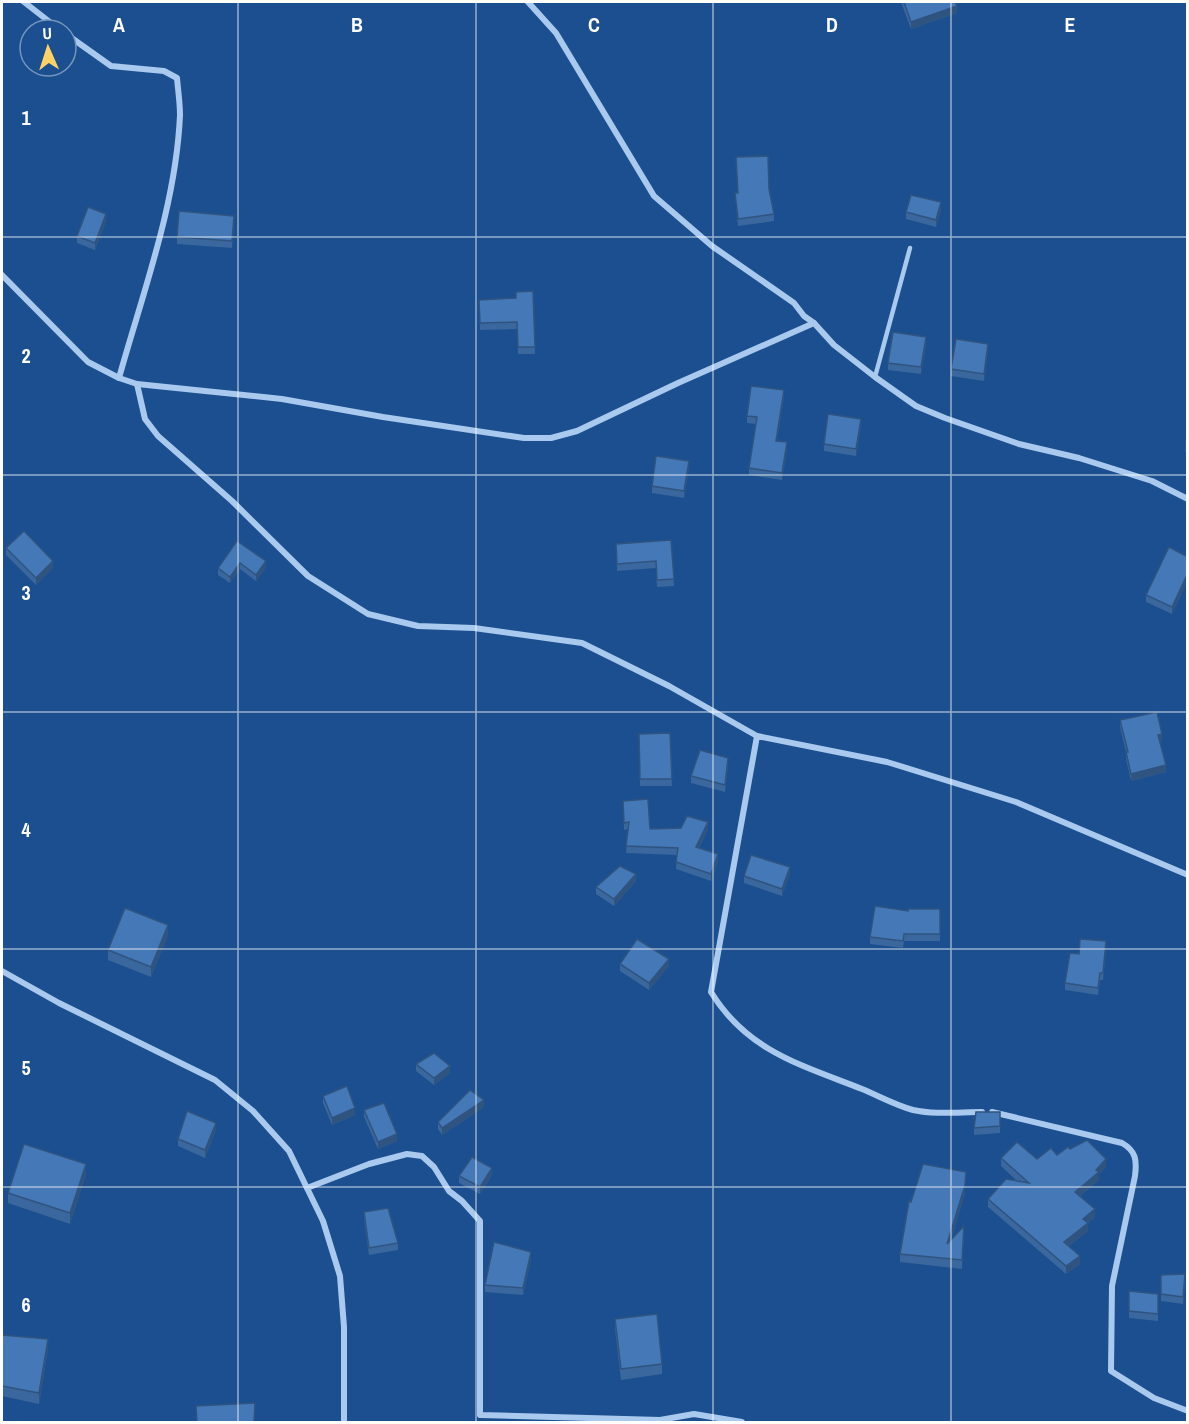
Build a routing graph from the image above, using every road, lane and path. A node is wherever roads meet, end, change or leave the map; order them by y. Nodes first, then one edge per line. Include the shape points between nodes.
1 (24, 2) edge
2 (528, 2) edge
3 (45, 18) edge
4 (78, 43) edge
5 (910, 248) dead end
6 (2, 275) edge
7 (814, 323) junction
8 (119, 378) junction
9 (875, 378) junction
10 (137, 384) junction
11 (1188, 499) edge
12 (757, 736) junction
13 (1188, 875) edge
14 (2, 971) edge
15 (307, 1188) junction
16 (1188, 1411) edge
17 (480, 1419) edge
18 (344, 1422) edge
19 (742, 1422) edge

1 - 3 street
2 - 7 street via 556,33 654,196 712,246 794,303
4 - 8 street via 111,66 164,71 177,78 180,113 172,179
5 - 9 lane
6 - 8 street via 88,362
7 - 9 street
7 - 10 street via 577,431 551,438 524,438 406,421 282,399
8 - 10 street
9 - 11 street via 916,406 945,418 1018,444 1152,481
10 - 12 street via 145,418 158,436 308,576 368,614 418,626 474,628 582,643
12 - 13 street via 887,762 1016,802
12 - 16 street via 711,992 718,1003 740,1029 777,1055 899,1105 928,1112 995,1112 1131,1148 1137,1159 1112,1286 1111,1371 1154,1398
14 - 15 street via 215,1080 253,1111 289,1151
15 - 17 street via 369,1164 407,1154 422,1156 449,1191 480,1221
15 - 18 street via 323,1221 340,1276
17 - 19 street via 660,1420 694,1414

